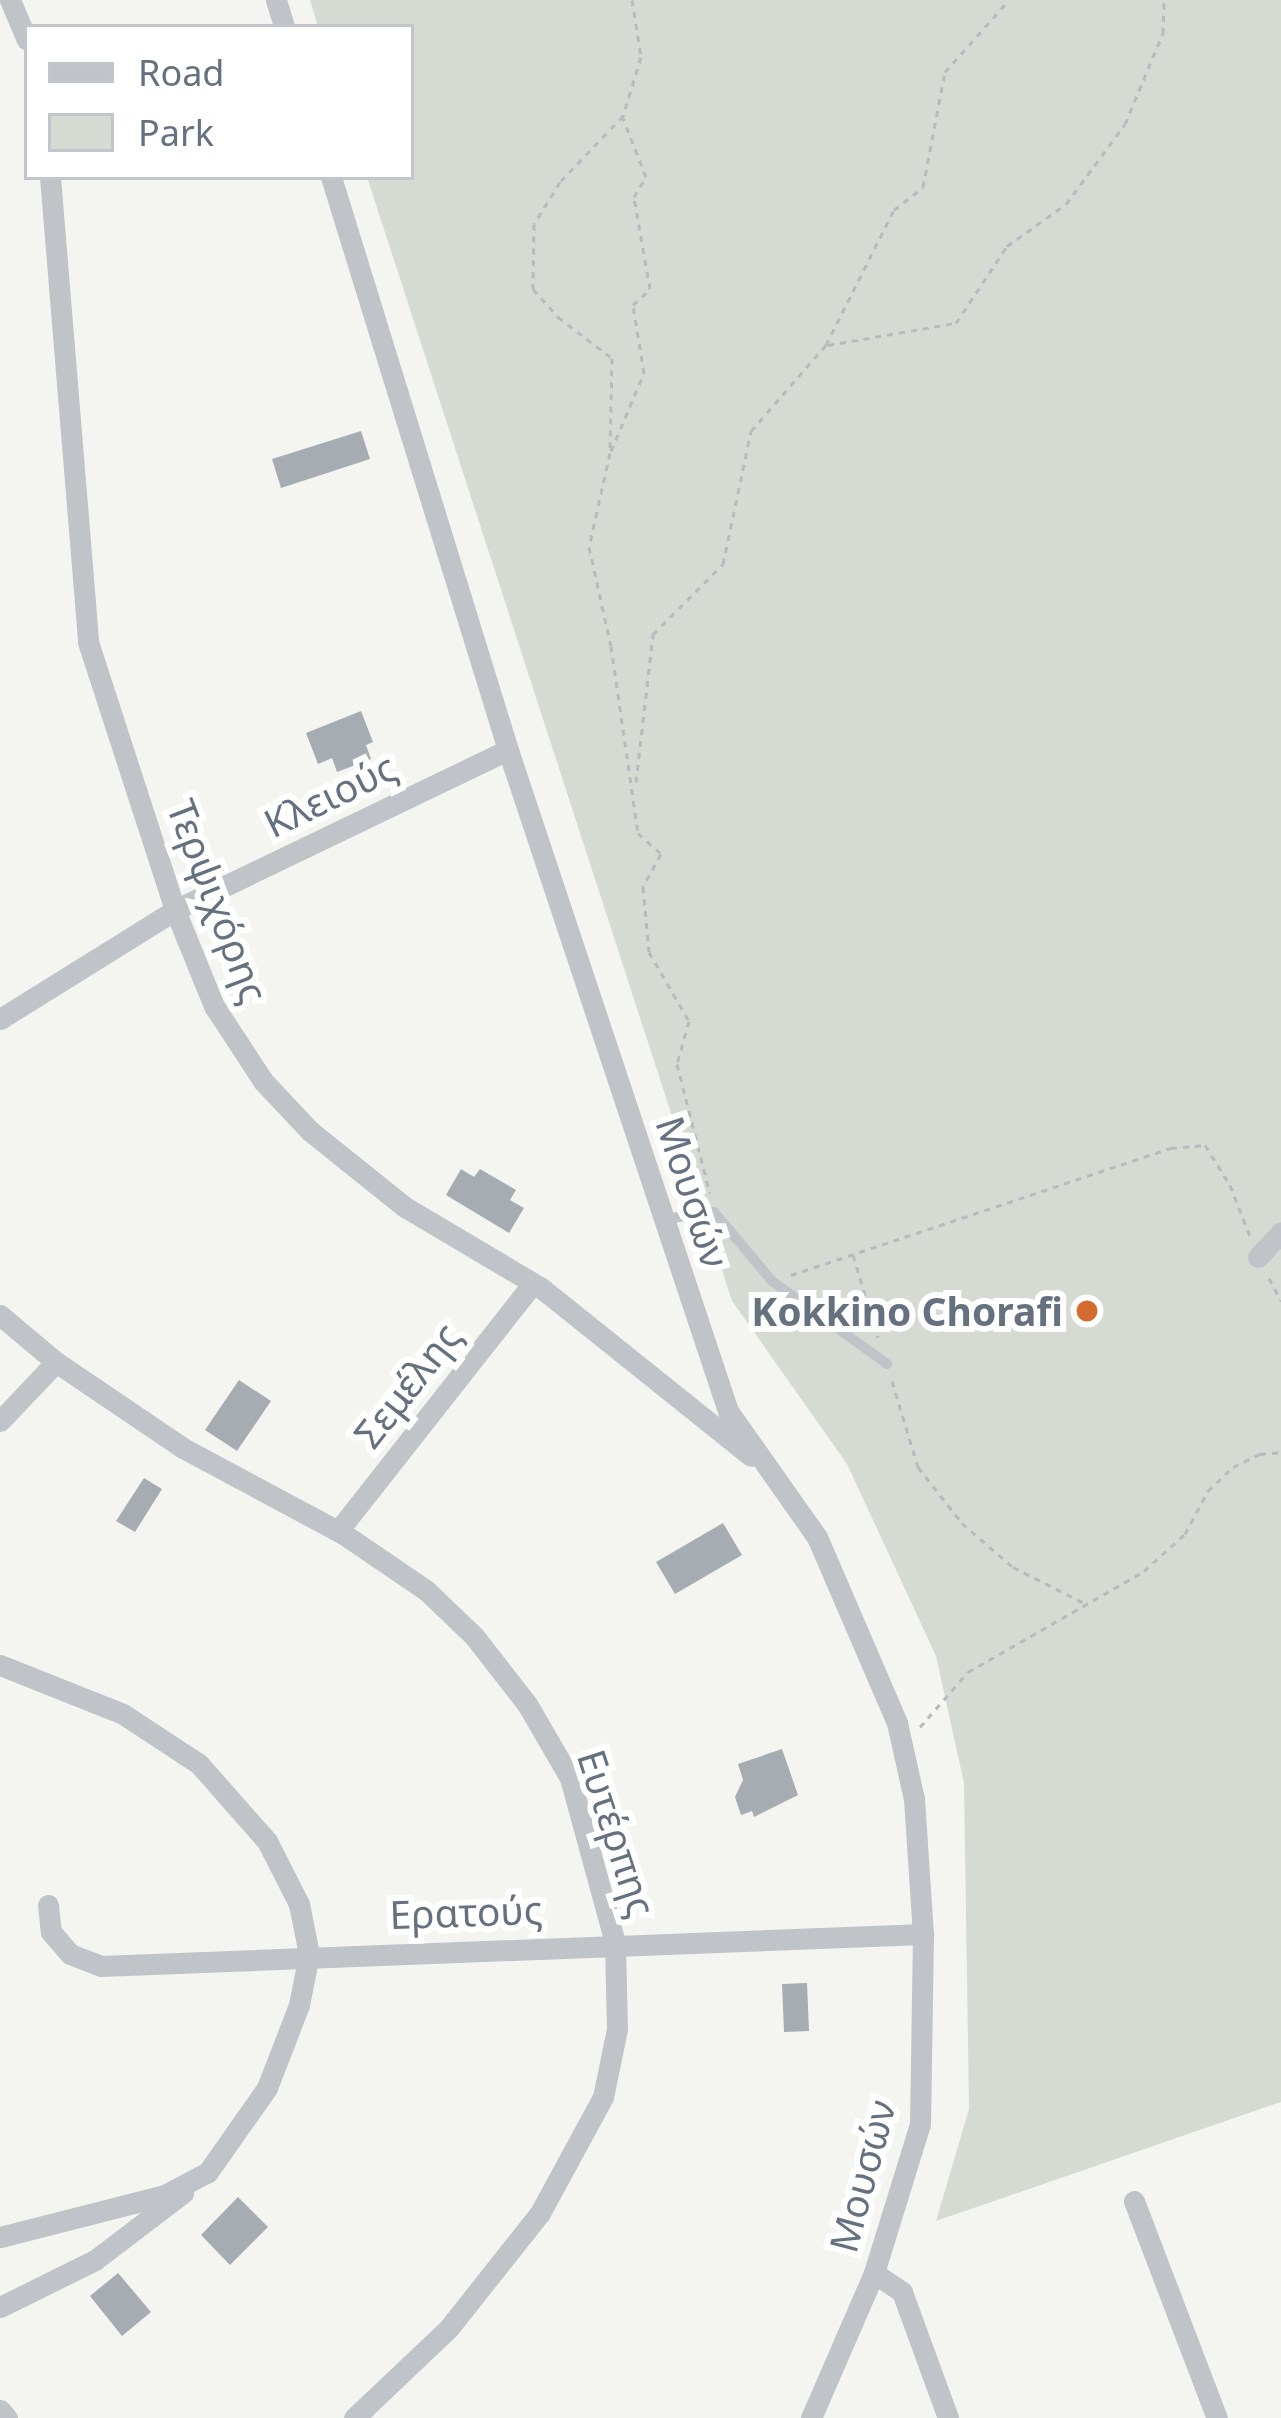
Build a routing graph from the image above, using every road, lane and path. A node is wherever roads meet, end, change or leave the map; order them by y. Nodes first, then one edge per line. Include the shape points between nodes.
1 (10, 0) edge
2 (632, 0) edge
3 (1009, 0) edge
4 (1165, 0) edge
5 (24, 33) edge
6 (623, 116) junction
7 (50, 180) edge
8 (332, 180) edge
9 (826, 345) junction
10 (610, 453) junction
11 (508, 750) junction
12 (636, 790) junction
13 (175, 910) junction
14 (0, 1018) edge
15 (714, 1213) junction
16 (665, 1219) junction
17 (1281, 1232) edge
18 (852, 1254) junction
19 (1258, 1257) junction
20 (772, 1281) junction
21 (533, 1283) junction
22 (1281, 1301) edge
23 (0, 1315) edge
24 (56, 1362) junction
25 (886, 1364) junction
26 (718, 1416) junction
27 (0, 1421) edge
28 (1281, 1452) edge
29 (770, 1472) joint
30 (338, 1532) junction
31 (1086, 1604) junction
32 (0, 1665) edge
33 (902, 1747) junction
34 (48, 1905) dead end
35 (923, 1934) junction
36 (615, 1943) junction
37 (309, 1954) junction
38 (197, 2181) junction
39 (1134, 2201) dead end
40 (0, 2237) edge
41 (874, 2273) junction
42 (0, 2307) edge
43 (0, 2410) edge
44 (8, 2418) edge
45 (354, 2418) edge
46 (811, 2418) edge
47 (948, 2418) edge
48 (1217, 2418) edge

1 - 5 street
2 - 6 path via 641,58
3 - 9 path via 945,72 923,188 894,210
4 - 9 path via 1163,33 1125,124 1066,204 1007,246 956,323
6 - 10 path via 646,177 634,197 650,289 633,304 644,373
6 - 10 path via 560,182 534,224 532,289 612,358
7 - 13 street, Τερψιχόρης via 88,642
8 - 11 street, Μουσών
9 - 12 path via 751,431 723,565 653,634
10 - 12 path via 589,547
11 - 13 street, Κλειούς
11 - 16 street, Μουσών
12 - 15 path via 638,833 661,854 643,887 649,952 689,1022 677,1064
13 - 14 street, Κλειούς
13 - 21 street, Τερψιχόρης via 214,1006 263,1081 310,1131 405,1207
15 - 16 lane
15 - 20 lane
16 - 26 street, Μουσών
17 - 19 street
18 - 19 path via 1171,1148 1205,1145
18 - 20 path
18 - 25 path
19 - 22 path
20 - 25 lane
21 - 26 street, Τερψιχόρης
21 - 30 street, Σεμέλης
23 - 24 street, Ευτέρπης
24 - 27 street
24 - 30 street, Ευτέρπης via 183,1448
25 - 31 path via 918,1467 962,1523 1013,1567
26 - 29 street, Τερψιχόρης
28 - 31 path via 1233,1467 1208,1491 1185,1534 1144,1571
29 - 33 street, Μουσών via 817,1538
30 - 36 street, Ευτέρπης via 427,1591 527,1704 570,1778
31 - 33 path via 968,1672
32 - 37 street via 124,1714 199,1764 267,1841 298,1904
33 - 35 street, Μουσών via 914,1799
34 - 37 street, Ερατούς via 51,1932 70,1954 101,1966
35 - 36 street, Ερατούς
35 - 41 street, Μουσών via 920,2124
36 - 37 street, Ερατούς
36 - 45 street, Ευτέρπης via 617,2029 603,2097 540,2213 449,2328
37 - 38 street via 267,2088
38 - 40 street
38 - 42 street via 113,2248
39 - 48 street
41 - 46 street, Μουσών
41 - 47 street via 902,2292
43 - 44 street

